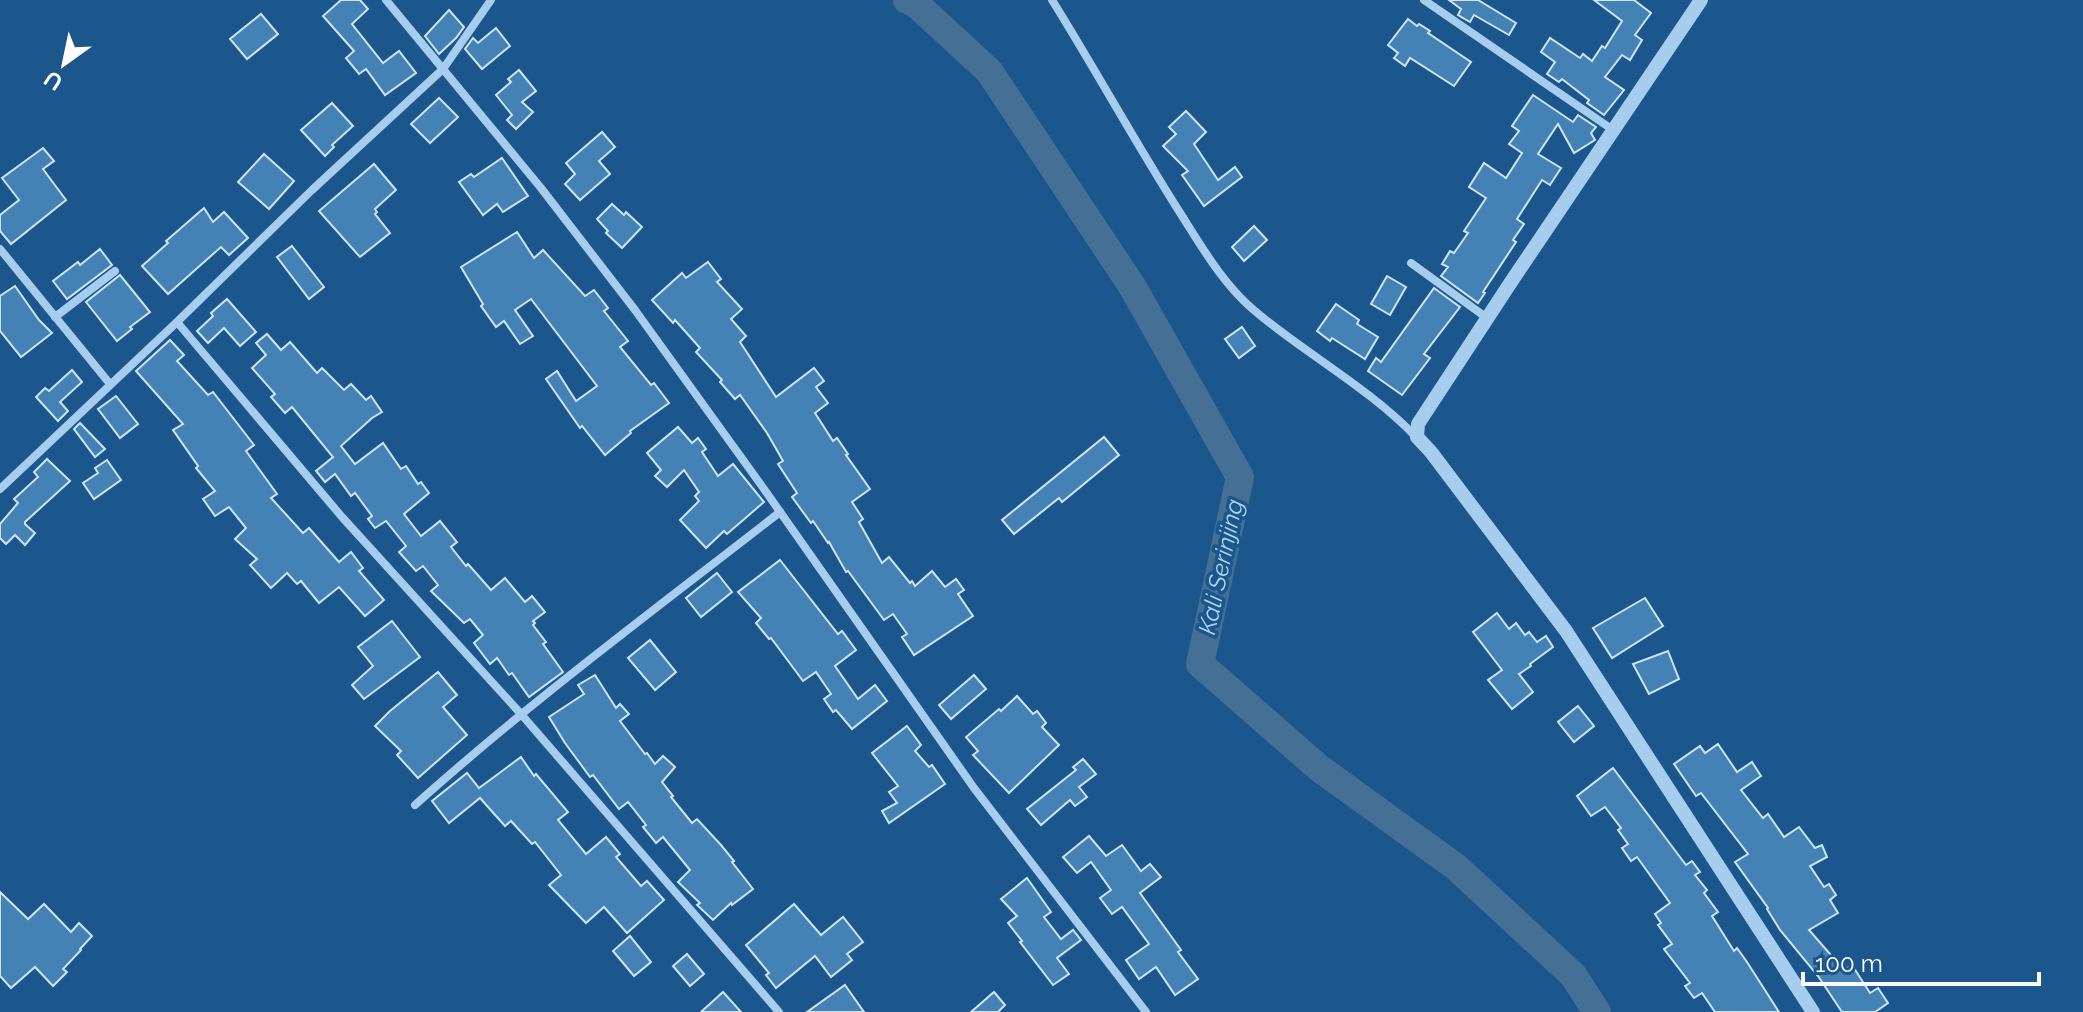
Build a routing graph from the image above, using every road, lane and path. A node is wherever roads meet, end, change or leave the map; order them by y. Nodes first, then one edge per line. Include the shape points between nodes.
1 (386, 0) edge
2 (491, 0) edge
3 (1052, 0) edge
4 (1424, 0) edge
5 (1701, 0) edge
6 (443, 69) junction
7 (1613, 130) junction
8 (0, 249) edge
9 (1411, 263) dead end
10 (115, 271) dead end
11 (55, 317) junction
12 (1487, 318) junction
13 (177, 322) junction
14 (110, 384) junction
15 (1417, 437) junction
16 (0, 489) edge
17 (780, 512) junction
18 (521, 714) junction
19 (415, 805) dead end
20 (779, 1012) edge
21 (1146, 1012) edge
22 (1813, 1012) edge

1 - 6 street
2 - 6 street
3 - 15 street via 1221,275 1271,324
4 - 7 street
5 - 7 street
6 - 13 street
6 - 17 street via 635,310
7 - 12 street
8 - 11 street
9 - 12 street
10 - 11 street
11 - 14 street
12 - 15 street via 1418,424
13 - 14 street
13 - 18 street via 342,517
14 - 16 street
15 - 22 street via 1566,631
17 - 18 street
17 - 21 street via 974,788
18 - 19 street
18 - 20 street

